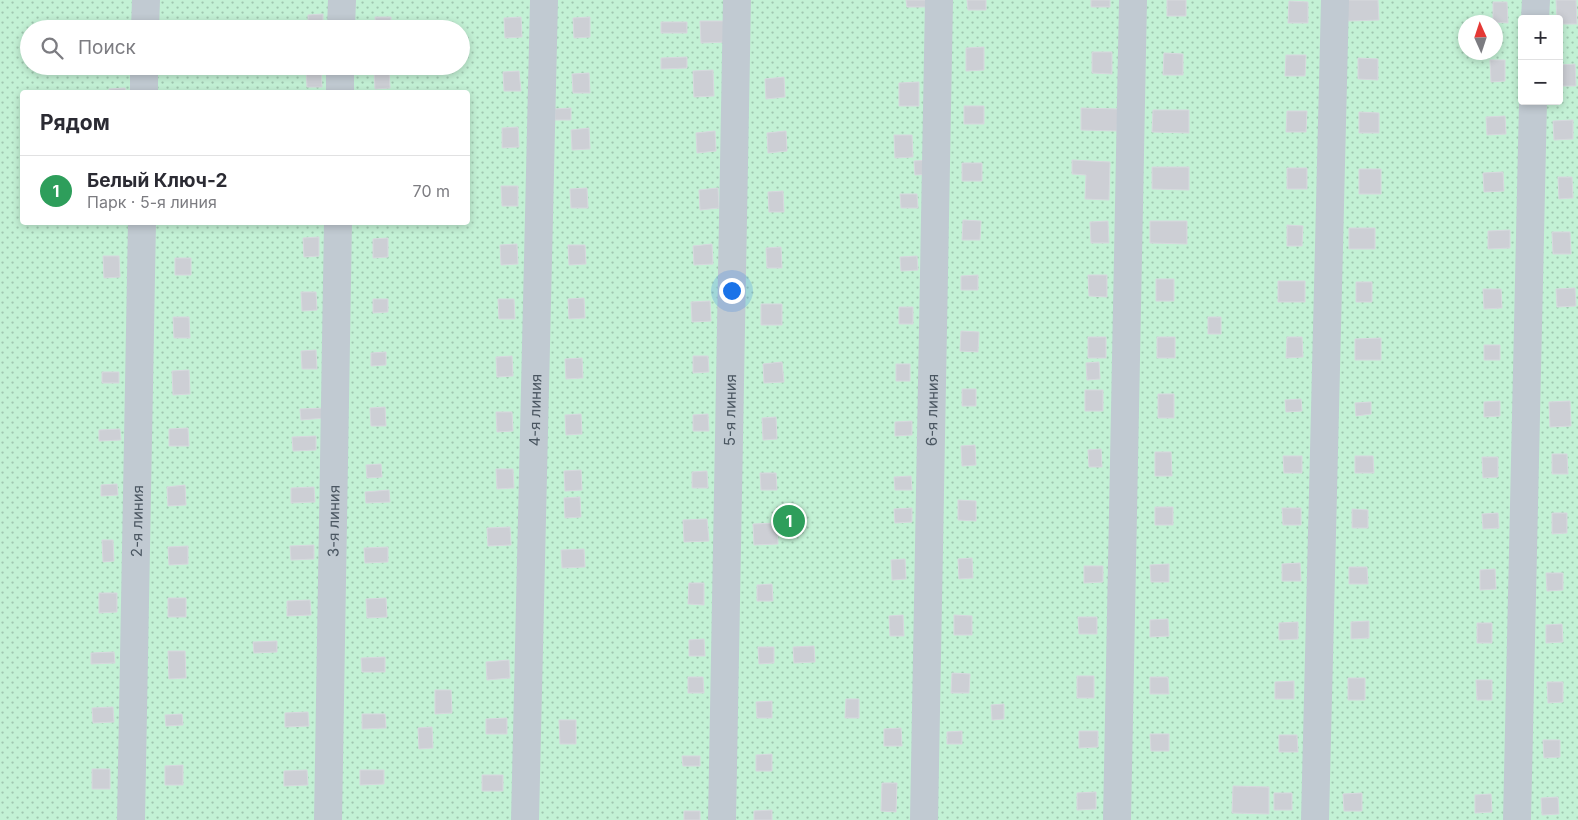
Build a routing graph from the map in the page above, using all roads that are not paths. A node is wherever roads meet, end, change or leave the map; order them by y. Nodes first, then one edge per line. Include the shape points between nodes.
1 (146, 0) edge
2 (342, 0) edge
3 (544, 0) edge
4 (737, 0) edge
5 (939, 0) edge
6 (1133, 0) edge
7 (1335, 0) edge
8 (1536, 0) edge
9 (1535, 15) edge
10 (145, 20) edge
11 (341, 20) edge
12 (144, 75) edge
13 (340, 75) edge
14 (144, 90) edge
15 (340, 90) edge
16 (1534, 105) edge
17 (142, 225) edge
18 (338, 225) edge
19 (131, 820) edge
20 (328, 820) edge
21 (525, 820) edge
22 (722, 820) edge
23 (924, 820) edge
24 (1117, 820) edge
25 (1315, 820) edge
26 (1516, 820) edge

1 - 10 street
2 - 11 street
3 - 21 street, 4-я линия
4 - 22 street, 5-я линия
5 - 23 street, 6-я линия
6 - 24 street
7 - 25 street
8 - 9 street
12 - 14 street
13 - 15 street
16 - 26 street
17 - 19 street, 2-я линия
18 - 20 street, 3-я линия

